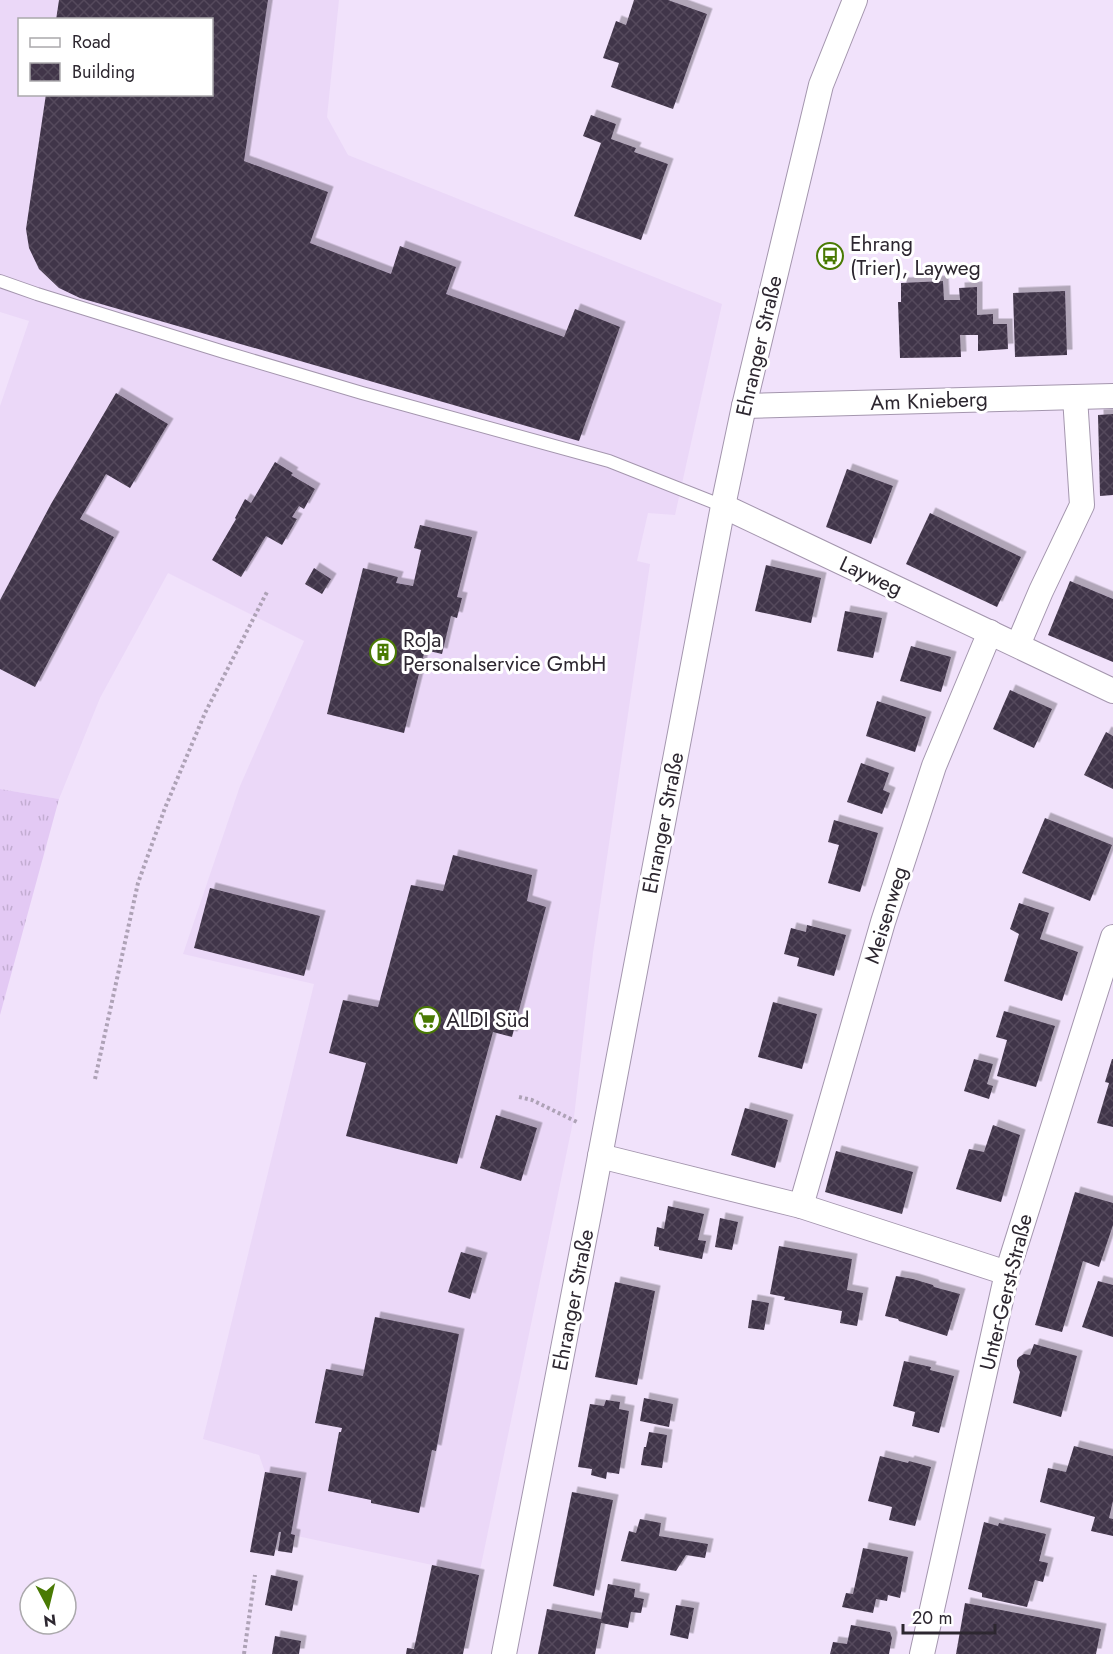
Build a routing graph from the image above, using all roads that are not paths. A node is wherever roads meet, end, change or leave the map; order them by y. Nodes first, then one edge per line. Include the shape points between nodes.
1 (855, 0) edge
2 (0, 281) edge
3 (1113, 396) edge
4 (1076, 397) junction
5 (744, 406) junction
6 (723, 506) junction
7 (990, 632) junction
8 (1018, 645) junction
9 (1113, 691) edge
10 (1113, 937) edge
11 (1105, 988) edge
12 (602, 1146) junction
13 (801, 1206) junction
14 (1006, 1273) junction
15 (504, 1654) edge
16 (922, 1654) edge

1 - 5 street, Ehranger Straße via 821,85
2 - 6 lane via 224,352 609,461
3 - 4 street, Am Knieberg
4 - 5 street, Am Knieberg
4 - 8 street via 1082,506
5 - 6 street, Ehranger Straße
6 - 7 street, Layweg
6 - 12 street, Ehranger Straße
7 - 8 street, Layweg
7 - 13 street, Meisenweg via 930,777 883,922
8 - 9 street, Layweg
10 - 11 street, Unter-Gerst-Straße
11 - 14 street, Unter-Gerst-Straße
12 - 13 street
12 - 15 street, Ehranger Straße
13 - 14 street
14 - 16 street, Unter-Gerst-Straße

